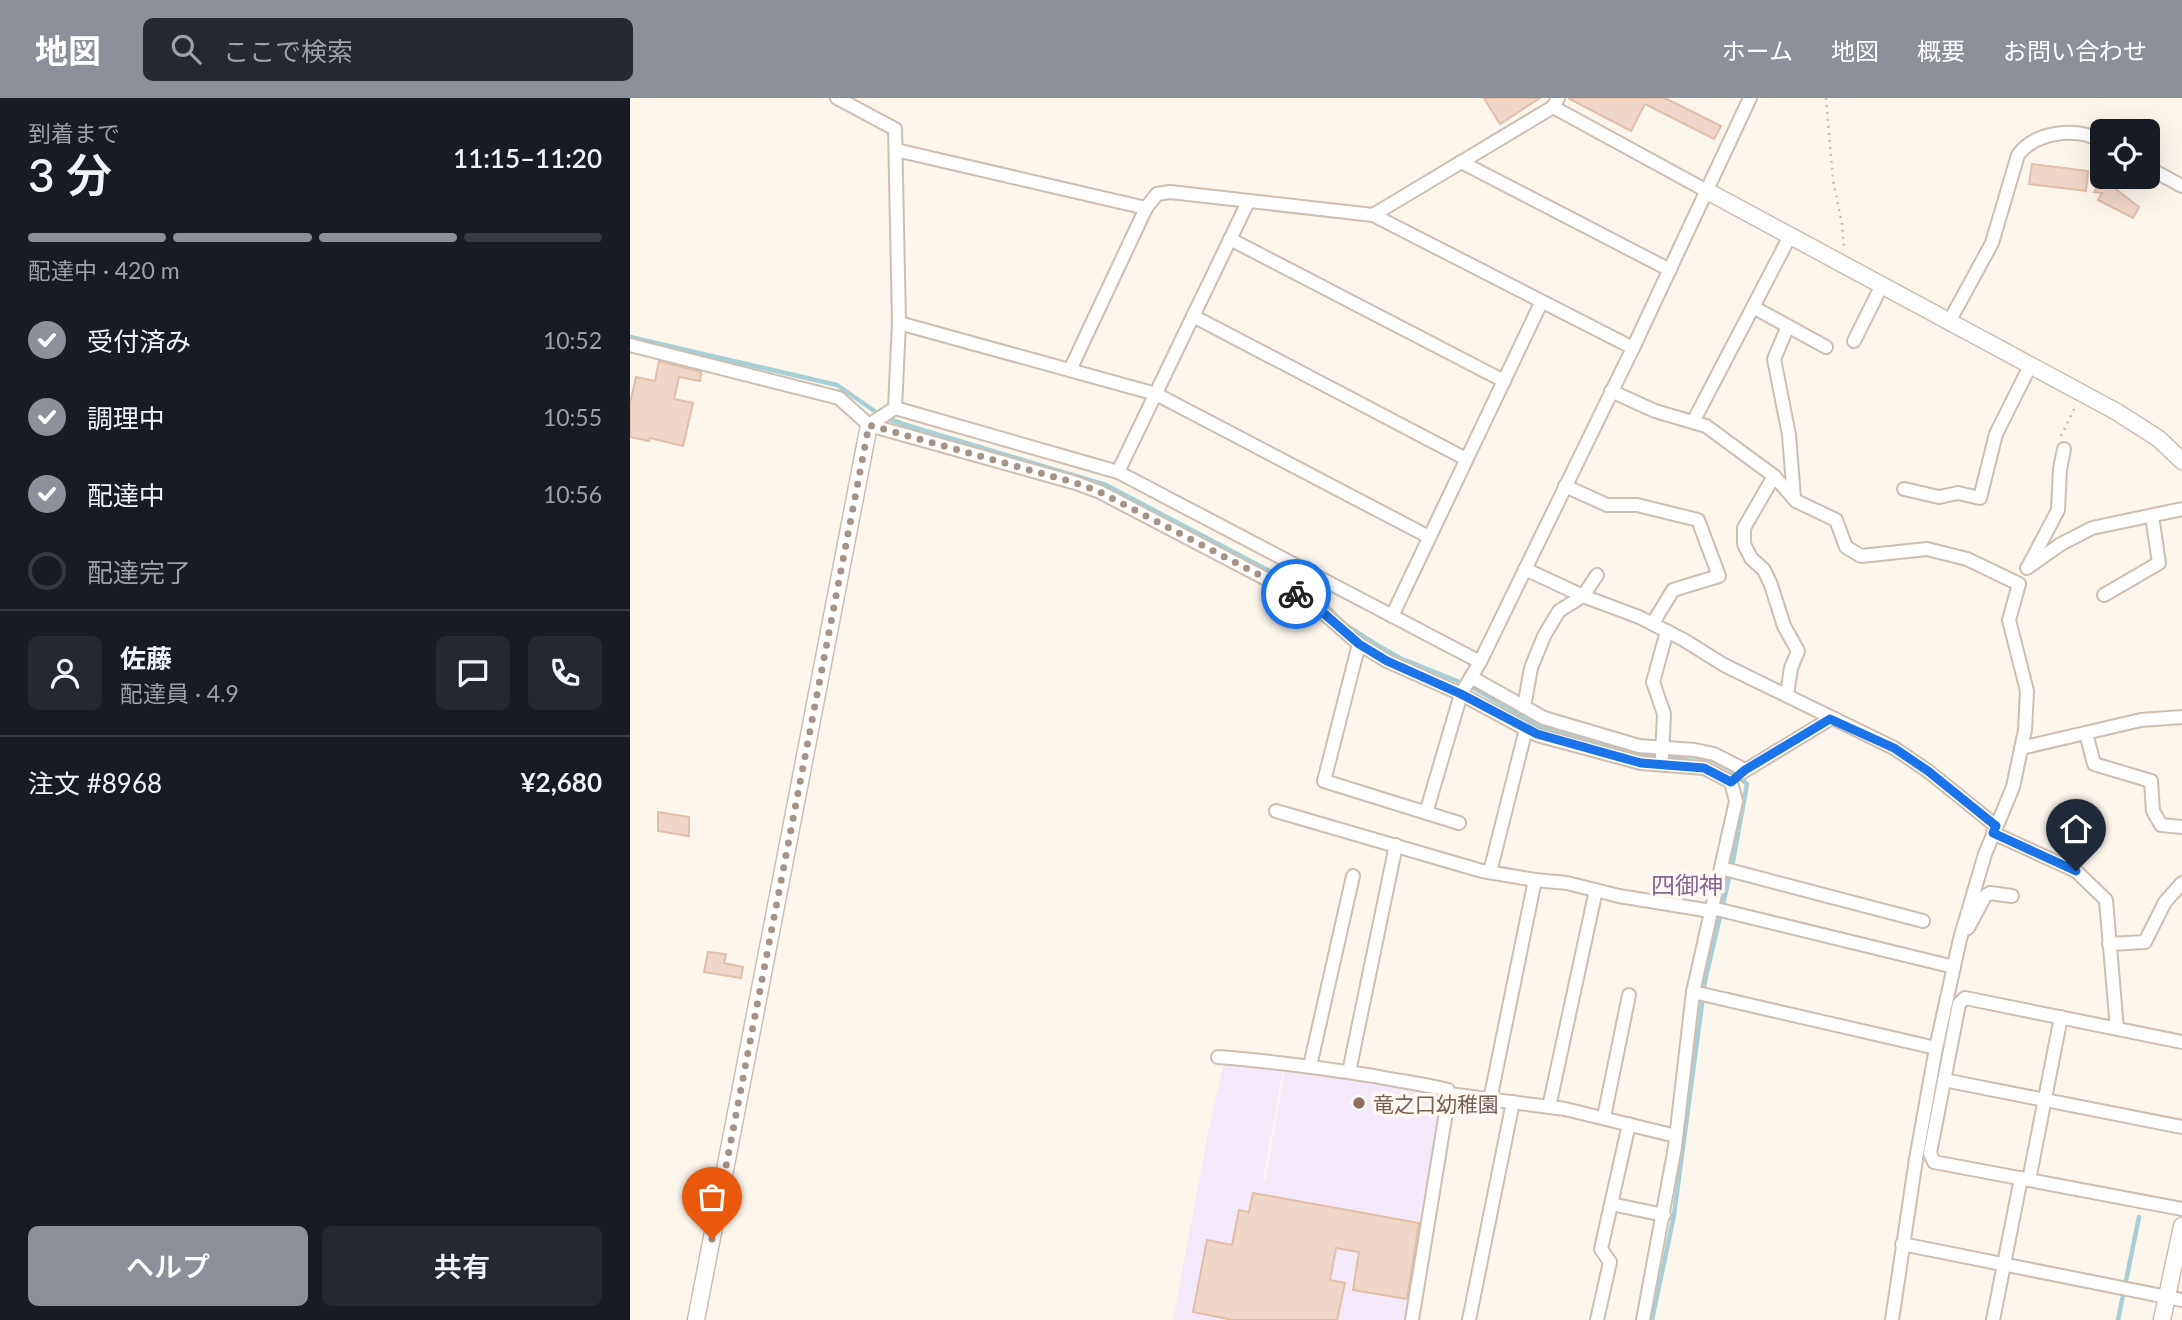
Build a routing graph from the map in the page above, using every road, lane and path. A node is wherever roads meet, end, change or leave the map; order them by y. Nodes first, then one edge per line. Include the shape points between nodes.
1 (837, 98) edge
2 (1750, 98) edge
3 (1826, 98) edge
4 (1555, 102) edge
5 (2090, 134) edge
6 (896, 150) junction
7 (1461, 162) junction
8 (2160, 174) edge
9 (2182, 186) edge
10 (1707, 191) junction
11 (1248, 202) junction
12 (1146, 208) junction
13 (1373, 215) junction
14 (1790, 236) junction
15 (1230, 239) junction
16 (1845, 265) junction
17 (1670, 270) junction
18 (1882, 285) junction
19 (1541, 303) junction
20 (1753, 307) junction
21 (1193, 316) junction
22 (1949, 322) junction
23 (899, 323) junction
24 (1788, 326) junction
25 (1854, 341) dead end
26 (630, 345) edge
27 (1826, 346) dead end
28 (1633, 348) junction
29 (2030, 366) junction
30 (1070, 370) junction
31 (1504, 381) junction
32 (1611, 391) junction
33 (2082, 393) junction
34 (1156, 394) junction
35 (895, 408) junction
36 (1693, 422) junction
37 (869, 425) junction
38 (2064, 449) joint
39 (1466, 459) junction
40 (2182, 461) edge
41 (1118, 472) junction
42 (1773, 476) junction
43 (1565, 486) junction
44 (1904, 489) dead end
45 (1794, 498) junction
46 (2182, 509) edge
47 (2152, 516) junction
48 (1429, 537) junction
49 (2027, 568) junction
50 (1525, 569) junction
51 (1597, 575) dead end
52 (2019, 584) junction
53 (2104, 595) dead end
54 (1583, 596) junction
55 (1392, 616) junction
56 (1653, 624) junction
57 (1667, 631) junction
58 (1359, 644) junction
59 (1480, 662) junction
60 (1471, 677) junction
61 (1461, 694) junction
62 (1787, 695) junction
63 (1524, 707) junction
64 (2182, 717) edge
65 (1830, 719) junction
66 (1526, 729) junction
67 (2086, 733) junction
68 (2021, 748) junction
69 (1662, 757) junction
70 (1738, 776) junction
71 (1276, 811) dead end
72 (1426, 813) junction
73 (1459, 823) dead end
74 (2182, 827) edge
75 (1995, 830) junction
76 (1396, 845) junction
77 (1728, 870) junction
78 (1490, 872) junction
79 (1353, 876) dead end
80 (1535, 880) junction
81 (2182, 883) edge
82 (1596, 890) junction
83 (2012, 896) dead end
84 (1717, 910) junction
85 (1923, 921) dead end
86 (1960, 939) junction
87 (2109, 944) junction
88 (1954, 967) junction
89 (1700, 993) junction
90 (1629, 995) dead end
91 (2061, 1017) junction
92 (2117, 1029) junction
93 (2182, 1042) edge
94 (1936, 1048) junction
95 (1218, 1057) dead end
96 (1310, 1066) junction
97 (1349, 1072) junction
98 (1944, 1080) junction
99 (1450, 1094) junction
100 (2044, 1099) junction
101 (1490, 1100) junction
102 (1513, 1102) junction
103 (1549, 1107) junction
104 (1604, 1117) junction
105 (1629, 1124) junction
106 (2182, 1127) edge
107 (1676, 1136) junction
108 (2025, 1179) junction
109 (1611, 1204) junction
110 (2182, 1209) edge
111 (1664, 1216) junction
112 (2182, 1226) edge
113 (1902, 1244) junction
114 (2004, 1264) junction
115 (2174, 1298) edge
116 (696, 1320) edge
117 (1415, 1320) edge
118 (1469, 1320) edge
119 (1597, 1320) edge
120 (1643, 1320) edge
121 (1892, 1320) edge
122 (1993, 1320) edge
123 (2162, 1320) edge

1 - 6 street via 895,129
2 - 10 street
3 - 16 path
4 - 7 street
4 - 10 street
5 - 22 street via 2055,134 2026,144 2018,155 1992,243
6 - 12 street
6 - 23 street
7 - 13 street
7 - 17 street
8 - 9 street
10 - 14 street
10 - 17 street
11 - 12 street via 1170,192 1157,194
11 - 13 street
11 - 15 street
12 - 30 street
13 - 19 street
14 - 16 street
14 - 20 street
15 - 21 street
15 - 31 street
16 - 18 street
17 - 28 street
18 - 22 street
18 - 25 street
19 - 28 street
19 - 31 street
20 - 24 street
20 - 36 street
21 - 34 street
21 - 39 street
22 - 29 street
23 - 30 street
23 - 35 street
24 - 27 street
24 - 45 street via 1774,359 1789,435
26 - 37 street via 839,398
28 - 32 street
29 - 33 street
29 - 44 street via 1996,434 1980,498 1939,497
30 - 34 street
31 - 39 street
32 - 36 street
32 - 43 street
33 - 38 path via 2061,434
33 - 40 street via 2159,439
34 - 41 street
34 - 48 street
35 - 37 street
35 - 41 street
36 - 42 street via 1706,426
37 - 58 street via 1100,492 1312,603
37 - 116 street
38 - 49 street via 2058,510
39 - 48 street
41 - 55 street
42 - 45 street
42 - 62 street via 1744,528 1744,544 1764,570 1798,651
43 - 50 street
43 - 56 street via 1607,505 1637,505 1698,520 1719,576 1673,590
45 - 52 street via 1836,520 1846,547 1861,555 1927,549 1967,559
46 - 47 street
47 - 49 street via 2092,528
47 - 53 street via 2159,563
48 - 55 street
49 - 52 street
50 - 54 street
50 - 59 street
51 - 54 street
52 - 68 street via 2009,620 2027,691
54 - 56 street
54 - 63 street via 1559,611 1544,636 1531,668
55 - 59 street
56 - 57 street
57 - 62 street
57 - 69 street via 1653,682 1664,714
58 - 61 street
58 - 72 street via 1324,781
59 - 60 street
60 - 61 street
60 - 63 street
61 - 66 street
61 - 72 street
62 - 65 street
63 - 69 street via 1544,718
64 - 67 street via 2141,720
65 - 70 street
65 - 75 street via 1894,748 1928,771
66 - 69 street via 1641,763
66 - 78 street
67 - 68 street
67 - 74 street via 2094,764 2151,781 2153,811 2161,825
68 - 75 street via 2013,787
69 - 70 street
69 - 70 street via 1695,750 1714,754
70 - 77 street
71 - 76 street
72 - 73 street
75 - 86 street
75 - 87 street via 2076,871 2106,900
76 - 78 street
76 - 97 street
77 - 84 street
77 - 85 street
78 - 80 street
79 - 96 street
80 - 82 street
80 - 101 street
81 - 87 street via 2165,902 2145,942
82 - 84 street
82 - 103 street
83 - 86 street via 1985,896
84 - 88 street
84 - 89 street
86 - 88 street
87 - 92 street
88 - 94 street
89 - 94 street
89 - 107 street
90 - 104 street
91 - 92 street
91 - 98 street via 1965,998 1959,1004
91 - 100 street
92 - 93 street
94 - 113 street
95 - 96 street
96 - 97 street
97 - 99 street via 1434,1086
98 - 100 street
98 - 108 street via 1930,1153 1934,1162
99 - 101 street
99 - 117 street
100 - 106 street
100 - 108 street
101 - 102 street
102 - 103 street
102 - 118 street
103 - 104 street
104 - 105 street
105 - 107 street
105 - 109 street
107 - 111 street
108 - 110 street
108 - 114 street
109 - 111 street
109 - 119 street via 1601,1249 1610,1262
111 - 120 street
112 - 115 street
113 - 114 street
113 - 121 street
114 - 115 street
114 - 122 street
115 - 123 street

